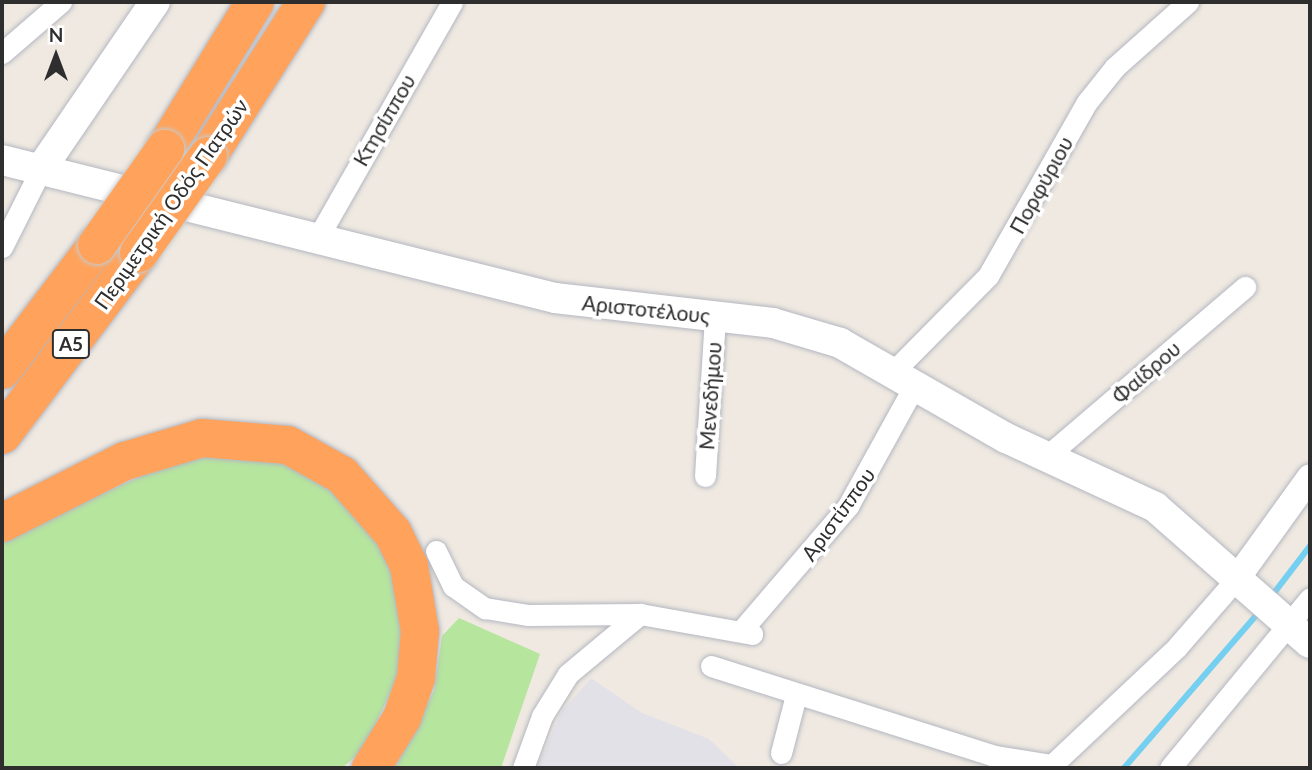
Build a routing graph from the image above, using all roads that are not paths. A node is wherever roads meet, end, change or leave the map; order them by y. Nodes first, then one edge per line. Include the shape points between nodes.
1 (61, 2) edge
2 (155, 2) edge
3 (255, 2) edge
4 (306, 2) edge
5 (452, 2) edge
6 (1188, 2) edge
7 (2, 53) edge
8 (2, 160) edge
9 (41, 169) junction
10 (317, 239) junction
11 (2, 247) edge
12 (1245, 287) dead end
13 (50, 310) junction
14 (715, 316) junction
15 (2, 361) edge
16 (2, 370) edge
17 (906, 377) junction
18 (2, 435) edge
19 (1046, 457) junction
20 (705, 476) dead end
21 (1310, 477) edge
22 (2, 523) edge
23 (436, 551) dead end
24 (1242, 581) junction
25 (1310, 598) edge
26 (640, 614) junction
27 (1294, 628) edge
28 (711, 666) dead end
29 (796, 695) junction
30 (781, 753) dead end
31 (371, 768) edge
32 (523, 768) edge
33 (1170, 768) edge

1 - 7 street
2 - 9 main road
3 - 13 highway, Περιμετρική Οδός Πατρών / Α5, bridge via 165,149
4 - 18 highway, Περιμετρική Οδός Πατρών / Α5, bridge via 208,156
5 - 10 street, Κτησίππου
6 - 17 street, Πορφύριου via 1115,67 1087,102 988,276
8 - 9 main road, Αριστοτέλους
9 - 10 main road, Αριστοτέλους
9 - 11 street
10 - 14 main road, Αριστοτέλους via 555,298
12 - 19 street, Φαίδρου
13 - 15 highway
13 - 16 highway, Περιμετρική Οδός Πατρών / Α5
14 - 17 main road, Αριστοτέλους via 809,332
14 - 20 street, Μενεδήμου
17 - 19 main road, Αριστοτέλους
17 - 26 street, Αριστίππου via 848,506 747,632
19 - 24 main road, Αριστοτέλους via 1145,501
21 - 24 street
22 - 31 highway via 125,461 202,438 288,445 342,475 393,533 409,566 420,631 416,678 402,719
23 - 26 street via 453,586 485,608 528,615
24 - 27 main road, Αριστοτέλους
24 - 29 street via 1052,765 994,756
25 - 27 street
26 - 32 street via 568,674 542,716
27 - 33 street
28 - 29 street
29 - 30 street

